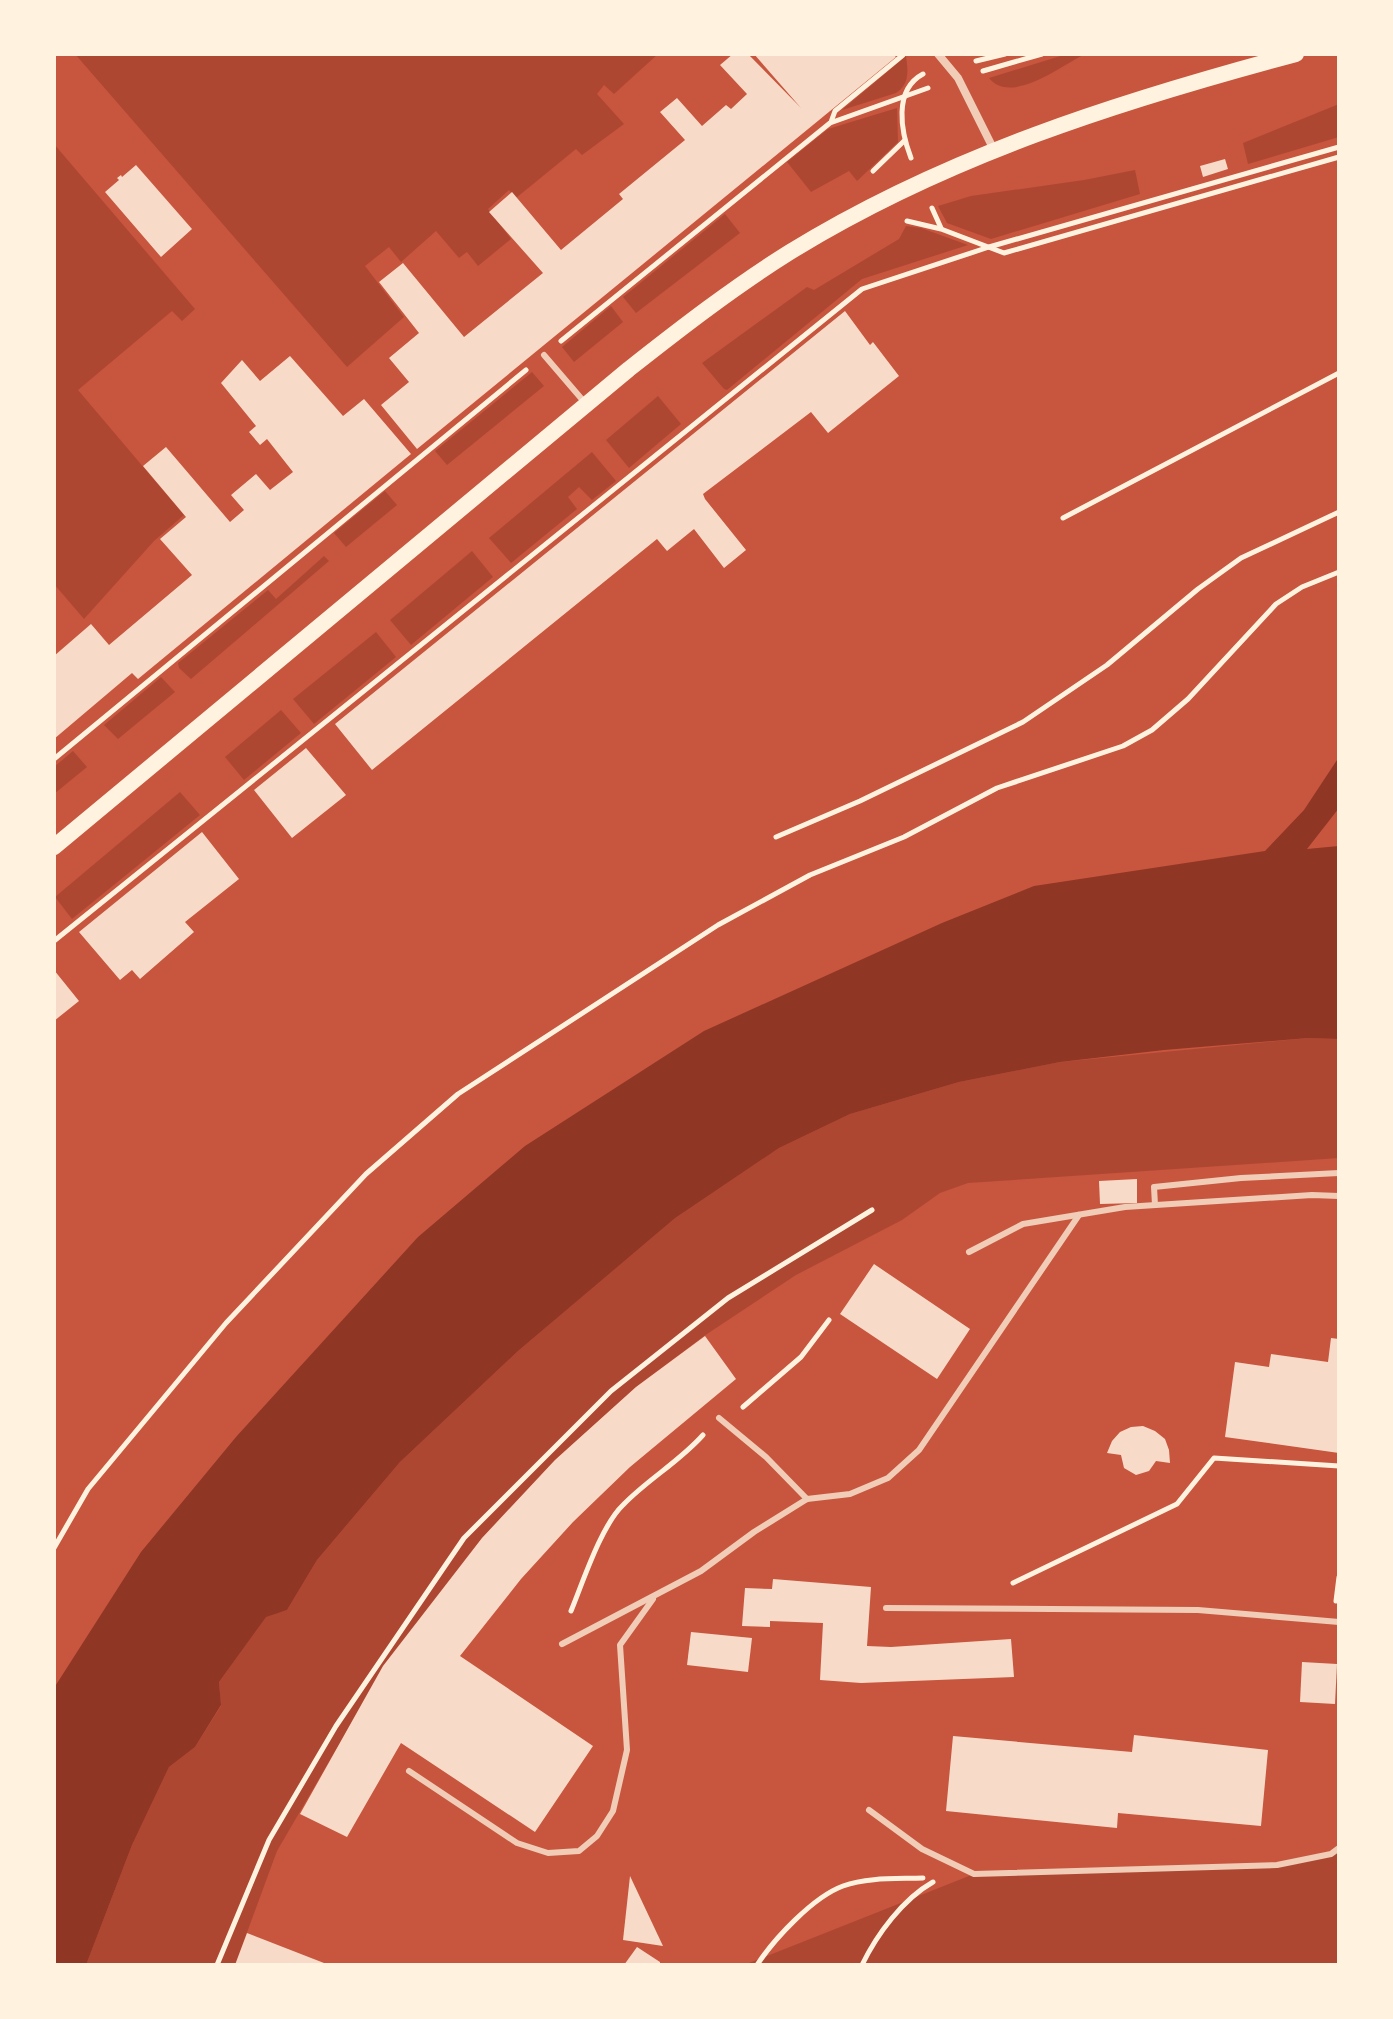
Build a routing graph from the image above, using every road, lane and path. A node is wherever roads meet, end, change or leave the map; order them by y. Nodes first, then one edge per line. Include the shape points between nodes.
1 (938, 54) edge
2 (1005, 54) edge
3 (1042, 54) edge
4 (1296, 54) edge
5 (903, 55) edge
6 (970, 61) dead end
7 (982, 71) dead end
8 (922, 74) dead end
9 (928, 88) dead end
10 (905, 97) junction
11 (830, 123) junction
12 (904, 141) junction
13 (1339, 147) edge
14 (994, 150) junction
15 (910, 155) dead end
16 (1339, 157) edge
17 (867, 177) dead end
18 (932, 207) dead end
19 (921, 223) dead end
20 (941, 229) junction
21 (989, 247) junction
22 (544, 355) junction
23 (1339, 373) edge
24 (587, 404) junction
25 (1339, 512) edge
26 (1063, 518) dead end
27 (1339, 572) edge
28 (54, 759) edge
29 (776, 837) dead end
30 (54, 847) edge
31 (54, 941) edge
32 (1339, 1173) edge
33 (1339, 1196) edge
34 (1155, 1205) junction
35 (872, 1210) dead end
36 (1079, 1215) junction
37 (969, 1252) dead end
38 (829, 1320) dead end
39 (719, 1418) junction
40 (1339, 1466) edge
41 (807, 1499) junction
42 (54, 1548) edge
43 (655, 1596) junction
44 (886, 1608) dead end
45 (962, 1608) junction
46 (1339, 1622) edge
47 (562, 1644) joint
48 (409, 1771) dead end
49 (869, 1810) dead end
50 (1339, 1848) edge
51 (217, 1965) edge
52 (757, 1965) edge
53 (862, 1965) edge

1 - 14 street via 958,78
2 - 6 path
3 - 7 path
4 - 14 main road via 1173,87
5 - 11 path via 835,111
8 - 10 path
9 - 10 path
10 - 11 path
10 - 12 path
11 - 22 path
12 - 15 path
12 - 17 path
13 - 21 path
14 - 24 main road via 883,200 789,253 711,305
16 - 21 path via 1016,251
18 - 20 path
19 - 20 path
20 - 21 path
21 - 31 path via 862,289
22 - 24 lane
22 - 28 path
23 - 26 path
24 - 30 main road
25 - 29 path via 1241,558 1107,665 1023,722
27 - 42 path via 1276,604 1152,730 1123,746 997,788 904,837 810,875 718,925 458,1094 366,1174 226,1323 88,1489
32 - 34 lane via 1154,1187
33 - 34 lane
34 - 36 lane
35 - 51 path via 728,1298 611,1391 464,1538 336,1726 269,1840
36 - 37 lane via 1023,1224
36 - 41 lane via 919,1450 888,1478 850,1494
38 - 39 path via 801,1357 739,1411
39 - 41 lane
39 - 47 path via 689,1452 611,1519
40 - 45 path via 1214,1458 1177,1504
41 - 43 lane
43 - 47 lane
43 - 48 lane via 620,1645 627,1750 613,1811 597,1836 579,1851 548,1853 517,1843
44 - 45 lane
45 - 46 lane via 1198,1610
49 - 50 lane via 922,1849 974,1874 1277,1865
52 - 53 path via 794,1919 841,1887 876,1879 941,1878 917,1892

